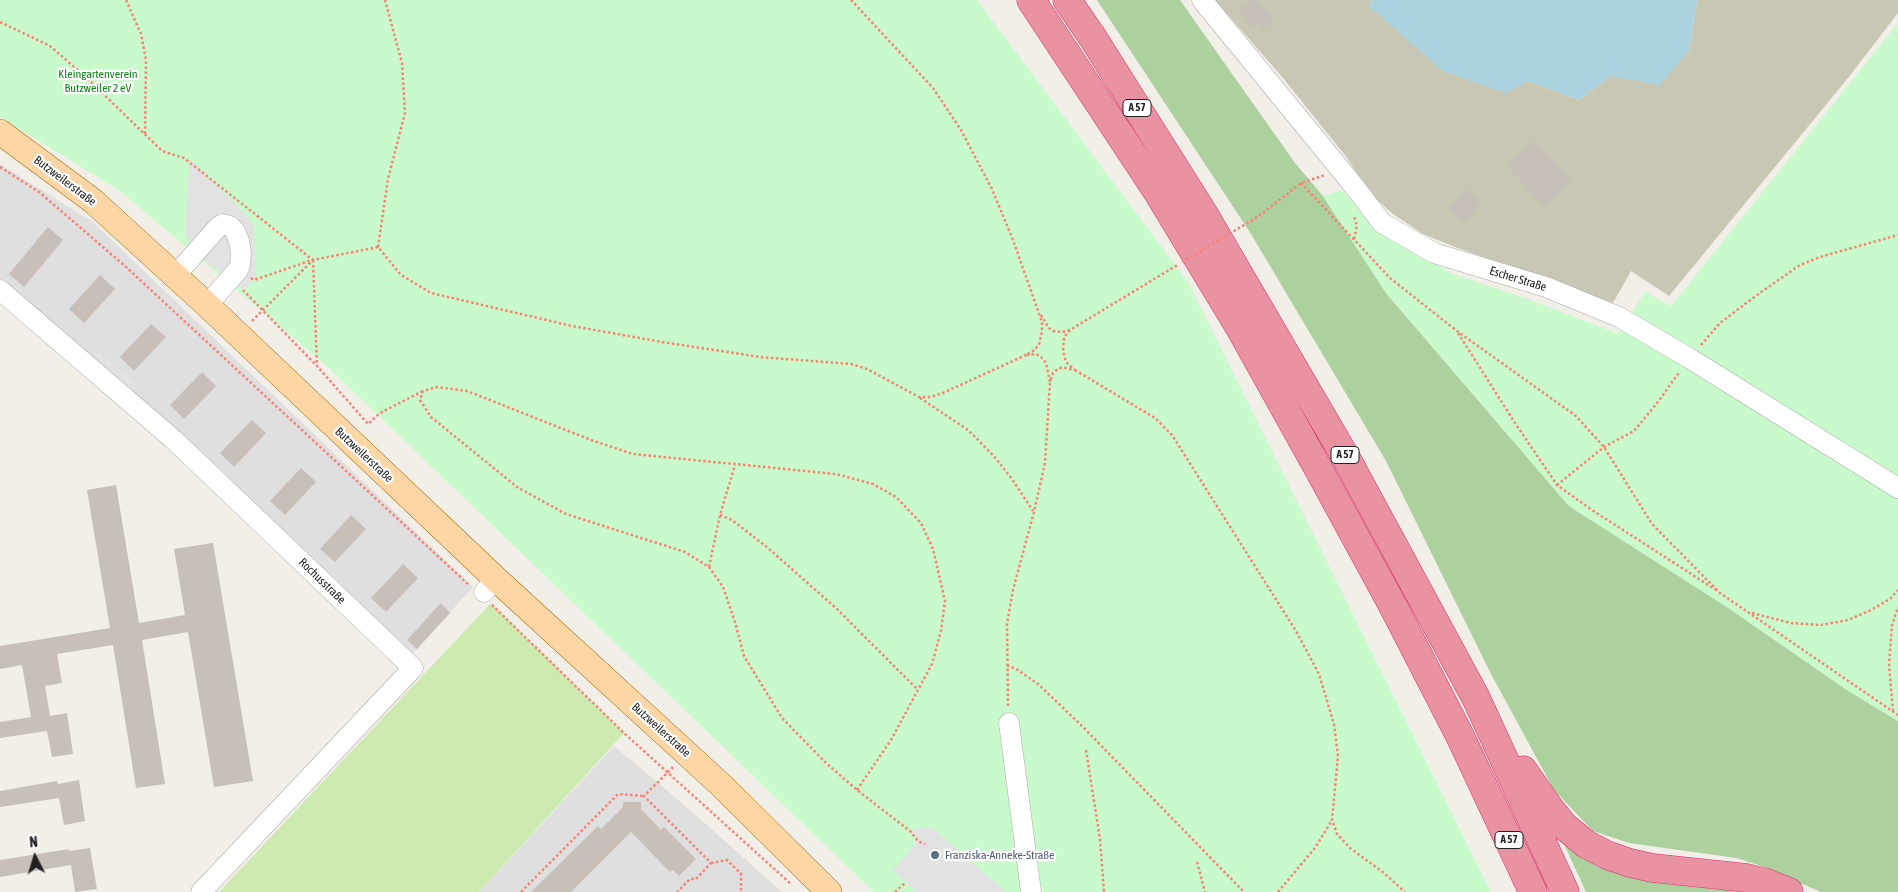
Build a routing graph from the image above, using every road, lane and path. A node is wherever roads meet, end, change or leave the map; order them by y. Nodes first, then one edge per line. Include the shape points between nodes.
1 (126, 0) edge
2 (385, 0) edge
3 (851, 0) edge
4 (1031, 0) edge
5 (1066, 0) edge
6 (1202, 0) edge
7 (0, 22) edge
8 (0, 132) edge
9 (145, 136) junction
10 (0, 167) edge
11 (1338, 168) junction
12 (1301, 183) junction
13 (1898, 235) edge
14 (378, 247) junction
15 (314, 260) junction
16 (235, 273) junction
17 (175, 276) junction
18 (0, 290) edge
19 (207, 305) junction
20 (263, 311) junction
21 (1039, 311) junction
22 (1070, 330) junction
23 (1457, 332) junction
24 (239, 335) junction
25 (1026, 355) junction
26 (1689, 358) junction
27 (317, 366) junction
28 (1075, 370) junction
29 (1050, 382) junction
30 (423, 391) junction
31 (919, 397) junction
32 (1604, 447) junction
33 (734, 465) junction
34 (1557, 485) junction
35 (1898, 488) edge
36 (1034, 512) junction
37 (720, 515) junction
38 (709, 566) junction
39 (1898, 590) edge
40 (486, 591) junction
41 (1720, 593) junction
42 (1898, 607) edge
43 (1748, 612) junction
44 (1007, 665) junction
45 (918, 690) junction
46 (1476, 698) junction
47 (1893, 711) junction
48 (1898, 715) edge
49 (1009, 723) joint
50 (1086, 750) dead end
51 (685, 752) junction
52 (669, 772) junction
53 (721, 785) junction
54 (1485, 788) junction
55 (857, 790) junction
56 (644, 796) junction
57 (1332, 820) junction
58 (925, 844) dead end
59 (1197, 862) dead end
60 (711, 863) junction
61 (906, 882) dead end
62 (793, 885) dead end
63 (201, 892) edge
64 (521, 892) edge
65 (677, 892) edge
66 (741, 892) edge
67 (829, 892) edge
68 (846, 892) edge
69 (895, 892) edge
70 (1031, 892) edge
71 (1104, 892) edge
72 (1205, 892) edge
73 (1244, 892) edge
74 (1278, 892) edge
75 (1405, 892) edge
76 (1512, 892) edge
77 (1533, 892) edge
78 (1565, 892) edge
79 (1789, 892) edge

1 - 9 path via 141,34 146,60
2 - 14 path via 402,63 406,112 388,179
3 - 21 path via 933,88 961,130 1014,240
4 - 54 highway, A 57 via 1157,191 1240,328 1393,606
5 - 46 highway, A 57 via 1094,38 1265,315 1346,456
6 - 11 street, Escher Straße
7 - 9 path via 50,46
8 - 17 main road, Butzweilerstraße via 93,201
9 - 15 path via 162,151 184,158
10 - 40 path via 39,192 125,266
11 - 12 path via 1325,176
11 - 26 street, Escher Straße via 1382,223 1434,253 1546,287 1619,317
12 - 22 path, bridge via 1259,216
12 - 23 path via 1390,278
13 - 26 path via 1800,265 1720,323
14 - 15 path
14 - 31 path via 401,275 431,293 572,326 653,340 760,357 851,364
15 - 16 path via 254,280
15 - 20 path
15 - 27 path
16 - 17 street via 241,253 239,241 235,231 223,224
16 - 19 street
16 - 20 path
17 - 19 main road, Butzweilerstraße
18 - 63 street, Rochusstraße via 174,440 413,668
19 - 24 main road, Butzweilerstraße
20 - 24 path
20 - 27 path
21 - 22 path via 1053,331
21 - 25 path via 1041,339 1039,345
22 - 28 path via 1064,337 1062,351 1066,362
23 - 32 path via 1576,416
23 - 34 path
24 - 40 main road, Butzweilerstraße
25 - 29 path via 1041,357 1046,363
25 - 31 path via 943,393
26 - 32 path via 1634,431
26 - 35 street, Escher Straße
27 - 30 path via 368,424 380,413
28 - 29 path via 1059,368
28 - 57 path via 1154,418 1172,435 1296,631 1319,674 1334,724 1338,756
29 - 36 path via 1045,463
30 - 33 path via 437,387 467,391 633,454
30 - 38 path via 420,400 431,417 517,487 566,514 685,552
31 - 36 path via 968,430 998,461
32 - 34 path
32 - 41 path via 1652,524
33 - 37 path
33 - 45 path via 836,474 873,484 896,497 921,523 933,549 945,601 932,664
34 - 41 path
36 - 44 path via 1007,624
37 - 38 path
37 - 45 path via 732,520 768,548 837,609
38 - 55 path via 723,587 744,656 762,688 782,718
39 - 43 path via 1871,610 1848,620 1821,625 1791,623
40 - 51 main road, Butzweilerstraße
40 - 52 path via 624,733
41 - 43 path
42 - 47 path via 1892,625 1889,666
43 - 47 path
44 - 49 path
44 - 73 path via 1038,684 1082,726
45 - 55 path via 891,740
46 - 78 highway, A 57
46 - 79 highway via 1548,806 1564,826 1586,844 1630,863 1747,878
47 - 48 path
49 - 70 street
50 - 71 path via 1100,839
51 - 52 path
51 - 53 main road, Butzweilerstraße
52 - 56 path
52 - 62 path
53 - 67 main road, Butzweilerstraße
53 - 68 main road, Butzweilerstraße
54 - 76 highway via 1488,823
54 - 77 highway, A 57
55 - 58 path
56 - 60 path
56 - 64 path via 618,794
57 - 74 path
57 - 75 path via 1337,834 1350,848
59 - 72 path
60 - 65 path
60 - 66 path via 727,860 741,874
61 - 69 path

